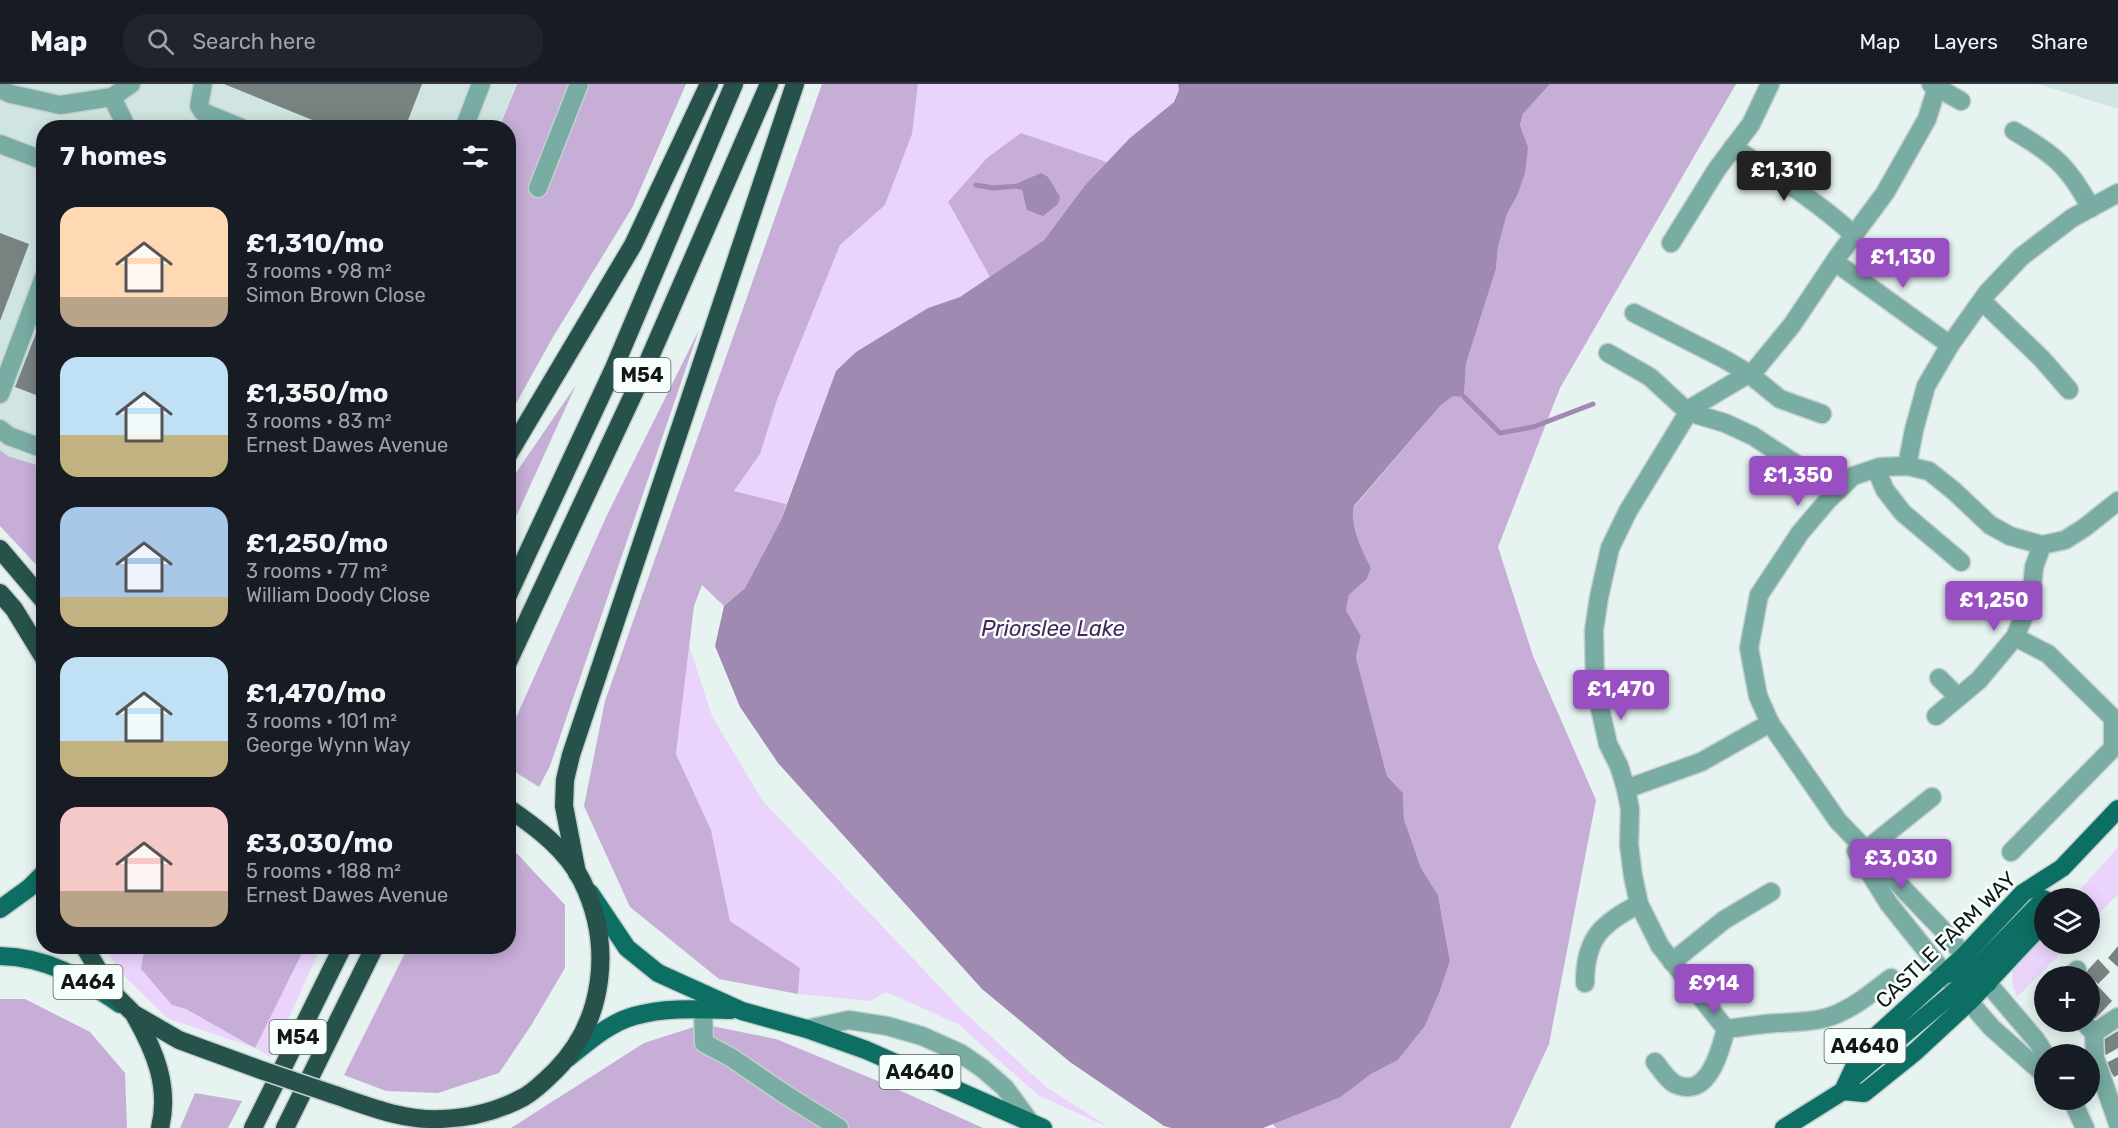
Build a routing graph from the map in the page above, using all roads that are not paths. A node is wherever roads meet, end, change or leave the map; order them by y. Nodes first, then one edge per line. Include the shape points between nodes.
1 (131, 84) edge
2 (203, 84) edge
3 (481, 84) edge
4 (579, 84) edge
5 (709, 84) edge
6 (734, 84) edge
7 (769, 84) edge
8 (795, 84) edge
9 (1770, 84) edge
10 (1934, 86) edge
11 (0, 90) edge
12 (112, 97) junction
13 (1961, 101) dead end
14 (123, 120) edge
15 (222, 120) edge
16 (467, 120) edge
17 (2014, 131) dead end
18 (0, 144) edge
19 (1733, 147) junction
20 (36, 158) edge
21 (538, 188) dead end
22 (2118, 193) edge
23 (2091, 208) junction
24 (1854, 235) junction
25 (1671, 243) dead end
26 (1835, 262) junction
27 (36, 297) edge
28 (1982, 301) junction
29 (1634, 313) dead end
30 (1950, 345) junction
31 (1608, 353) dead end
32 (1748, 373) junction
33 (2069, 390) dead end
34 (0, 394) edge
35 (1689, 412) junction
36 (1821, 414) dead end
37 (0, 429) edge
38 (516, 442) edge
39 (36, 446) edge
40 (1907, 466) junction
41 (1876, 469) junction
42 (1805, 470) dead end
43 (2118, 501) edge
44 (2042, 545) junction
45 (0, 549) edge
46 (1961, 562) dead end
47 (516, 578) edge
48 (36, 592) edge
49 (0, 593) edge
50 (2015, 637) junction
51 (36, 645) edge
52 (516, 645) edge
53 (1939, 678) dead end
54 (1958, 697) junction
55 (1936, 716) dead end
56 (1770, 723) junction
57 (1626, 789) junction
58 (1932, 797) dead end
59 (2118, 809) edge
60 (516, 815) edge
61 (1838, 821) junction
62 (1866, 850) junction
63 (2011, 852) dead end
64 (580, 877) junction
65 (36, 881) edge
66 (2055, 888) edge
67 (1771, 892) dead end
68 (2034, 892) edge
69 (1639, 904) junction
70 (2034, 907) edge
71 (0, 909) edge
72 (2034, 933) edge
73 (89, 954) edge
74 (339, 954) edge
75 (371, 954) edge
76 (0, 956) edge
77 (1671, 962) junction
78 (1970, 963) junction
79 (1945, 974) junction
80 (1891, 978) dead end
81 (1585, 983) dead end
82 (1988, 983) junction
83 (1963, 995) junction
84 (703, 1009) junction
85 (742, 1011) junction
86 (131, 1012) junction
87 (2118, 1017) edge
88 (2100, 1023) edge
89 (807, 1029) junction
90 (1726, 1029) junction
91 (2090, 1032) edge
92 (2039, 1044) edge
93 (564, 1062) junction
94 (1655, 1062) dead end
95 (2034, 1065) edge
96 (1846, 1086) junction
97 (525, 1096) junction
98 (2077, 1110) edge
99 (2118, 1124) edge
100 (1037, 1125) edge
101 (160, 1128) edge
102 (253, 1128) edge
103 (285, 1128) edge
104 (481, 1128) edge
105 (839, 1128) edge
106 (1784, 1128) edge
107 (2085, 1128) edge

1 - 12 street
2 - 15 street via 199,106 203,112
3 - 16 street
4 - 21 street
5 - 38 highway via 633,245
6 - 47 highway, M54 via 614,368
7 - 52 highway, M54 via 640,380
8 - 64 highway via 571,755 564,806
9 - 19 street via 1751,124
10 - 13 street
10 - 24 street via 1927,119 1904,162
11 - 12 street via 60,105
12 - 14 street
17 - 23 street via 2062,165
18 - 20 street
19 - 24 street via 1808,196
19 - 25 street
22 - 23 street
23 - 28 street via 2021,257
24 - 26 street
26 - 30 street
26 - 32 street via 1792,325 1755,370
27 - 34 street
28 - 30 street
28 - 33 street
29 - 32 street
30 - 40 street via 1926,386
31 - 35 street via 1650,377
32 - 35 street
32 - 36 street via 1780,399
35 - 42 street via 1753,436
35 - 57 street via 1628,511 1610,548 1599,597 1594,630 1594,686 1608,744
37 - 39 street
40 - 41 street
40 - 44 street via 1929,471 1990,525 2010,536
41 - 46 street via 1885,490 1903,513
41 - 56 street via 1853,476 1828,500 1800,533 1759,595 1749,648 1758,696
43 - 44 street via 2065,540
44 - 50 street via 2034,567 2031,600
45 - 48 highway
49 - 51 highway
50 - 54 street
50 - 63 street via 2048,654 2114,718 2113,748
53 - 54 street
54 - 55 street
56 - 57 street via 1701,762
56 - 61 street
57 - 69 street via 1629,845
58 - 62 street
59 - 66 main road, CASTLE FARM WAY / A4640
60 - 64 highway via 557,848
61 - 62 street
61 - 79 street via 1889,904
62 - 78 street
64 - 85 main road, A4640 via 627,948 640,960 658,973
64 - 93 highway via 595,918 600,981 585,1030
65 - 71 main road
67 - 77 street via 1724,921
68 - 78 main road, CASTLE FARM WAY / A4640 via 2023,893
69 - 77 street
69 - 81 street via 1612,918 1593,940
70 - 78 main road
72 - 82 main road
73 - 86 highway via 110,990
74 - 102 highway, M54
75 - 103 highway, M54
76 - 86 main road, A464 via 29,958 61,968
77 - 90 street
78 - 79 main road, CASTLE FARM WAY / A4640
78 - 82 street
79 - 83 street
79 - 96 main road, CASTLE FARM WAY / A4640 via 1863,1048
80 - 90 street via 1861,1001 1824,1019
82 - 83 main road
82 - 92 street
83 - 95 street via 1992,1028
83 - 96 main road via 1915,1052 1864,1093
84 - 85 main road, A4640
84 - 93 main road, A4640 via 635,1015 595,1036
84 - 105 street via 704,1043
85 - 89 main road, A4640
86 - 97 highway, bridge via 179,1040 389,1113 426,1119 454,1118 479,1114
86 - 101 highway via 160,1069
87 - 88 street
89 - 100 main road, A4640 via 866,1050
89 - 100 street via 849,1020 922,1036 982,1068
90 - 94 street via 1720,1052 1696,1086 1684,1088 1671,1082
91 - 99 street
93 - 97 highway
96 - 106 main road, A4640
97 - 104 highway
98 - 107 street

